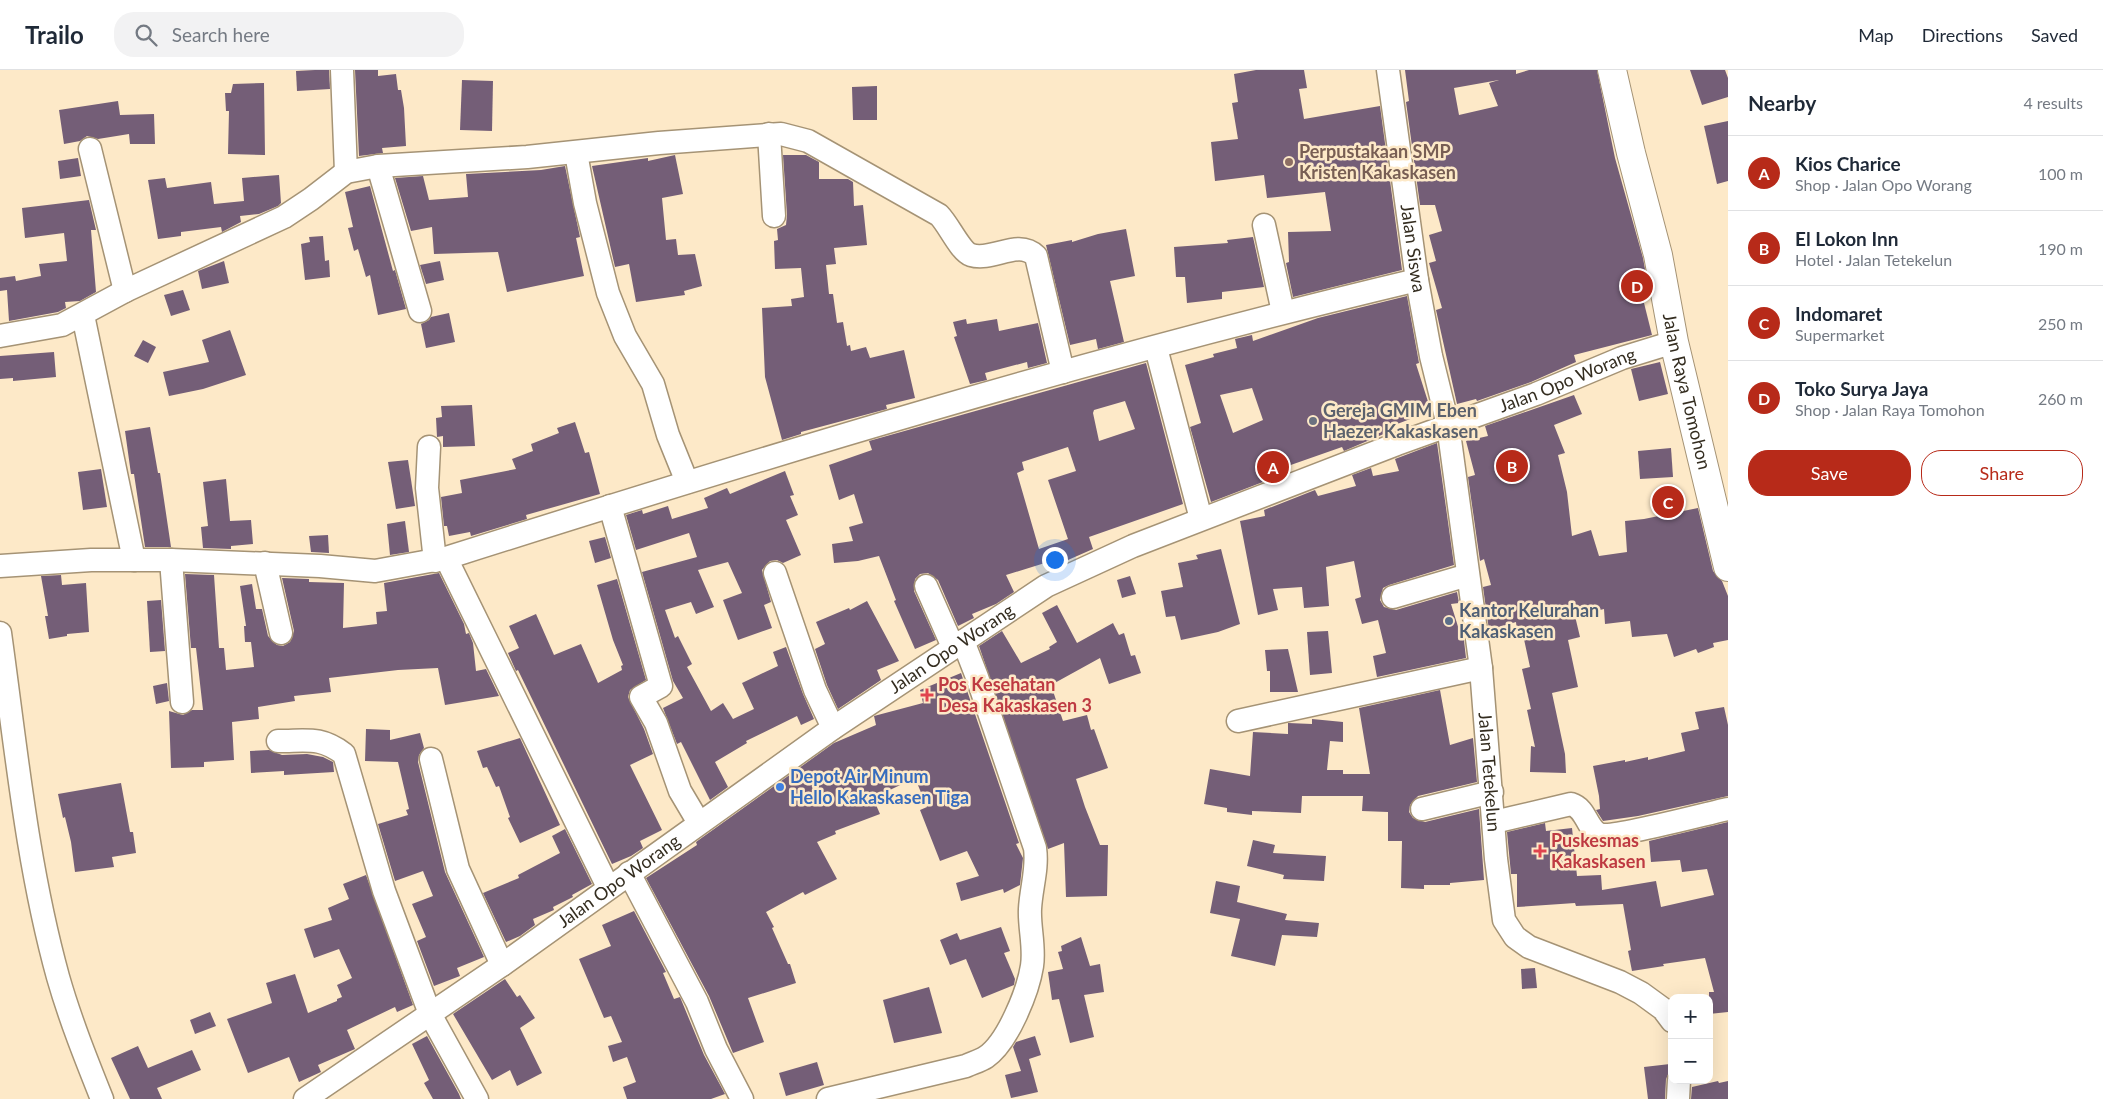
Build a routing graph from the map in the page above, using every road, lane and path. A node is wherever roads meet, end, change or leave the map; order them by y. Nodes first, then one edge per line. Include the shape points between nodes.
1 (342, 70) edge
2 (1388, 70) edge
3 (1612, 70) edge
4 (769, 134) junction
5 (90, 149) dead end
6 (576, 153) junction
7 (378, 166) junction
8 (346, 172) junction
9 (774, 216) dead end
10 (1264, 225) dead end
11 (1417, 280) junction
12 (126, 291) junction
13 (420, 310) dead end
14 (1282, 312) junction
15 (83, 314) junction
16 (0, 336) edge
17 (1674, 342) junction
18 (1156, 348) junction
19 (1062, 372) junction
20 (1448, 425) junction
21 (428, 447) dead end
22 (687, 482) junction
23 (610, 506) junction
24 (1201, 519) junction
25 (134, 560) junction
26 (171, 560) junction
27 (441, 560) junction
28 (265, 563) junction
29 (0, 566) edge
30 (1728, 567) edge
31 (775, 573) dead end
32 (1468, 575) junction
33 (926, 586) dead end
34 (1393, 596) dead end
35 (0, 633) edge
36 (281, 633) dead end
37 (958, 644) junction
38 (1481, 668) junction
39 (182, 702) dead end
40 (1238, 721) dead end
41 (833, 728) junction
42 (278, 741) dead end
43 (431, 760) dead end
44 (1492, 792) junction
45 (1422, 809) dead end
46 (1728, 809) edge
47 (1494, 822) junction
48 (699, 823) junction
49 (629, 873) junction
50 (608, 887) junction
51 (502, 965) junction
52 (430, 1014) junction
53 (1668, 1016) edge
54 (1679, 1084) edge
55 (102, 1099) edge
56 (305, 1099) edge
57 (477, 1099) edge
58 (742, 1099) edge
59 (828, 1099) edge
60 (1678, 1099) edge

1 - 8 street
2 - 11 street, Jalan Siswa
3 - 17 highway, Jalan Raya Tomohon via 1630,153 1658,255
4 - 6 street
4 - 9 street
4 - 19 street via 796,136 808,141 939,215 971,255 1022,249 1031,251 1036,256
5 - 12 street
6 - 7 street
6 - 22 street via 585,204 608,293 625,336 653,384 668,435
7 - 8 street
7 - 13 street
8 - 12 street via 284,217
10 - 14 street
11 - 14 street
11 - 20 street, Jalan Siswa
12 - 15 street
14 - 18 street
15 - 16 street via 62,325
15 - 25 street
17 - 20 street, Jalan Opo Worang via 1622,358 1536,394
17 - 30 highway, Jalan Raya Tomohon
18 - 19 street
18 - 24 street
19 - 22 street
20 - 24 street, Jalan Opo Worang
20 - 32 street, Jalan Tetekelun
21 - 27 street via 427,488
22 - 23 street
23 - 27 street
23 - 48 street via 661,686 641,697 656,724 680,791
24 - 37 street, Jalan Opo Worang via 1046,586
25 - 26 street
25 - 29 street
26 - 28 street
26 - 39 street
27 - 28 street via 375,571
27 - 50 street
28 - 36 street
31 - 41 street via 816,690
32 - 34 street
32 - 38 street, Jalan Tetekelun
33 - 37 street
35 - 55 street via 37,885 58,977
37 - 41 street, Jalan Opo Worang
37 - 59 street via 1035,848 1036,870 1030,911 1032,965 1009,1027 986,1057 966,1066
38 - 40 street
38 - 44 street, Jalan Tetekelun
41 - 48 street, Jalan Opo Worang
42 - 52 street via 320,740 344,754 384,891
43 - 51 street via 458,869
44 - 45 street
44 - 47 street, Jalan Tetekelun
46 - 47 street via 1604,834 1592,828 1577,806 1571,804
47 - 53 street, Jalan Tetekelun via 1504,920 1515,937 1529,947 1620,982 1641,993
48 - 49 street, Jalan Opo Worang
49 - 50 street, Jalan Opo Worang
49 - 58 street via 697,1002 716,1049
50 - 51 street, Jalan Opo Worang
51 - 52 street, Jalan Opo Worang
52 - 56 street, Jalan Opo Worang
52 - 57 street
54 - 60 street

